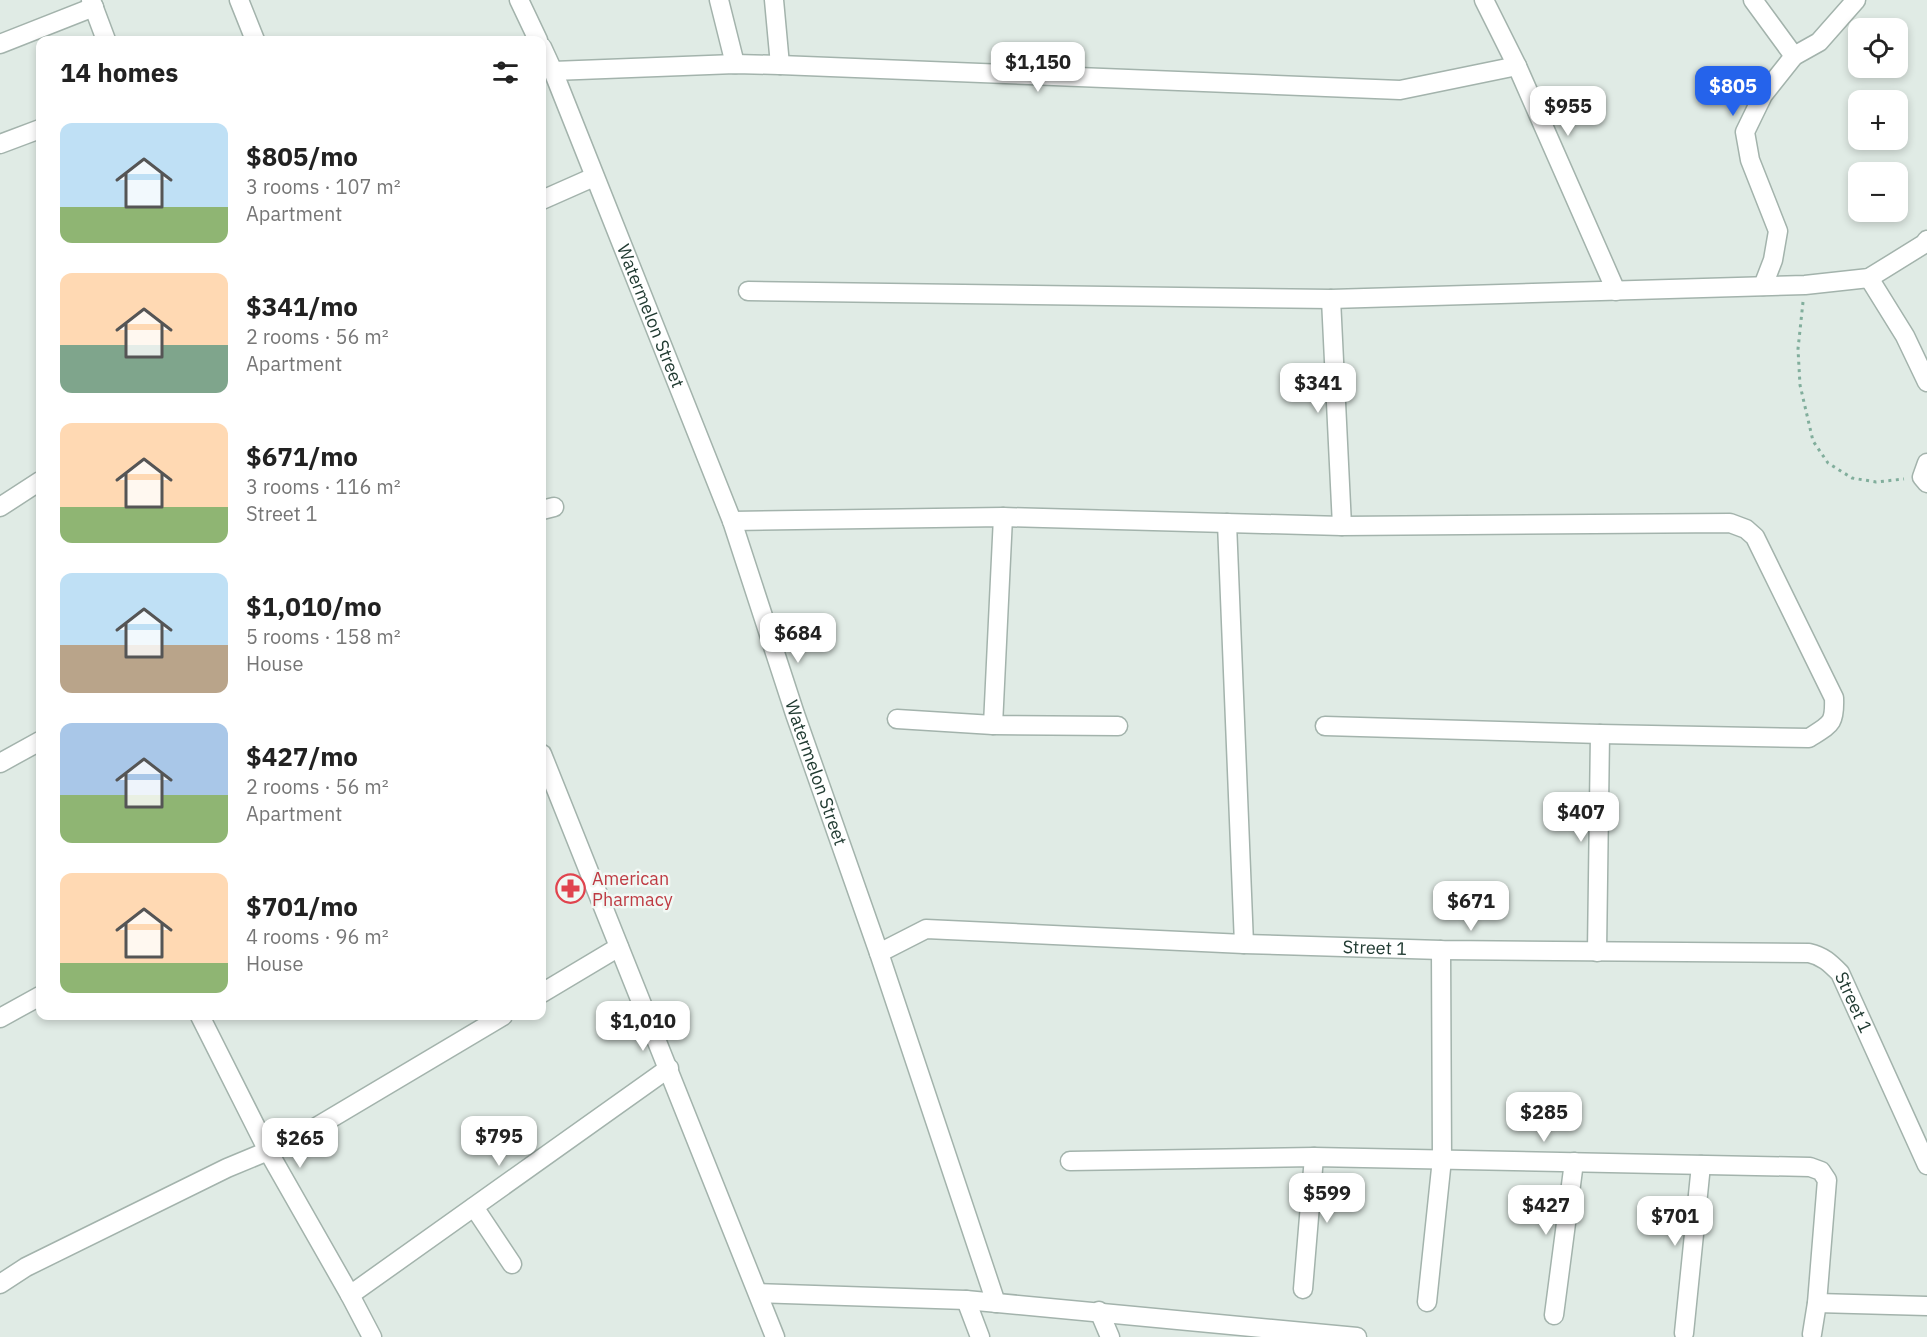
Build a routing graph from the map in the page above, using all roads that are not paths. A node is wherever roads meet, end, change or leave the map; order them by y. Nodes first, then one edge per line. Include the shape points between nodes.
1 (239, 0) edge
2 (519, 0) edge
3 (719, 0) edge
4 (774, 0) edge
5 (1484, 0) edge
6 (1753, 0) edge
7 (1856, 0) edge
8 (92, 4) edge
9 (104, 36) edge
10 (253, 36) edge
11 (536, 36) edge
12 (0, 44) edge
13 (546, 56) edge
14 (1794, 56) junction
15 (735, 64) junction
16 (780, 65) junction
17 (1517, 66) junction
18 (553, 71) junction
19 (36, 130) edge
20 (0, 144) edge
21 (594, 177) junction
22 (546, 198) edge
23 (1927, 240) edge
24 (1869, 278) junction
25 (1763, 286) junction
26 (748, 291) dead end
27 (1616, 291) junction
28 (1331, 299) junction
29 (1927, 382) edge
30 (36, 484) edge
31 (0, 507) edge
32 (1003, 517) junction
33 (732, 521) junction
34 (1227, 522) junction
35 (1342, 526) junction
36 (897, 719) dead end
37 (993, 725) junction
38 (1118, 726) dead end
39 (1325, 726) dead end
40 (1600, 734) junction
41 (36, 743) edge
42 (0, 763) edge
43 (546, 764) edge
44 (1244, 944) junction
45 (619, 947) junction
46 (1441, 950) junction
47 (879, 952) junction
48 (1597, 952) junction
49 (546, 991) edge
50 (36, 998) edge
51 (0, 1018) edge
52 (202, 1020) edge
53 (496, 1020) edge
54 (669, 1068) junction
55 (268, 1151) junction
56 (1314, 1157) junction
57 (1442, 1159) junction
58 (1070, 1161) dead end
59 (1574, 1162) junction
60 (1701, 1165) junction
61 (1927, 1165) edge
62 (474, 1207) junction
63 (512, 1264) dead end
64 (0, 1284) edge
65 (1303, 1289) dead end
66 (758, 1293) junction
67 (350, 1295) junction
68 (966, 1300) junction
69 (1427, 1302) dead end
70 (1817, 1303) junction
71 (996, 1304) junction
72 (1927, 1306) edge
73 (1099, 1311) junction
74 (1554, 1315) dead end
75 (1684, 1333) dead end
76 (1812, 1334) dead end
77 (372, 1337) edge
78 (775, 1337) edge
79 (980, 1337) edge
80 (1110, 1337) edge
81 (1357, 1337) edge

1 - 10 street
2 - 11 street
3 - 15 street
4 - 16 street
5 - 17 street
6 - 14 street
7 - 14 street via 1819,42
8 - 9 street
8 - 12 street
13 - 18 street, Watermelon Street
14 - 25 street via 1762,95 1745,132 1750,160 1779,231
15 - 16 street
15 - 18 street
16 - 17 street via 1400,90
17 - 27 street
18 - 21 street, Watermelon Street
19 - 20 street
21 - 22 street
21 - 33 street, Watermelon Street
23 - 24 street
24 - 25 street
24 - 29 street via 1905,336
25 - 27 street
26 - 28 street
27 - 28 street
28 - 35 street
30 - 31 street
32 - 33 street
32 - 34 street
32 - 37 street
33 - 47 street, Watermelon Street
34 - 35 street
34 - 44 street
35 - 40 street via 1730,523 1755,537 1834,698 1834,717 1828,725 1809,738
36 - 37 street
37 - 38 street
39 - 40 street
40 - 48 street
41 - 42 street
43 - 45 street
44 - 46 street, Street 1
44 - 47 street, Street 1 via 926,929
45 - 49 street
45 - 54 street
46 - 48 street, Street 1
46 - 57 street
47 - 71 street, Watermelon Street
48 - 61 street, Street 1 via 1809,953 1831,963 1840,973
50 - 51 street
52 - 55 street
53 - 55 street via 313,1129
54 - 62 street
54 - 66 street
55 - 64 street via 26,1267
55 - 67 street
56 - 57 street
56 - 58 street
56 - 65 street
57 - 59 street
57 - 69 street
59 - 60 street
59 - 74 street
60 - 70 street via 1810,1167 1821,1171 1827,1180
60 - 75 street
62 - 63 street
62 - 67 street
66 - 68 street
66 - 78 street
67 - 77 street
68 - 71 street
68 - 79 street
70 - 72 street
70 - 76 street
71 - 73 street
73 - 80 street
73 - 81 street

